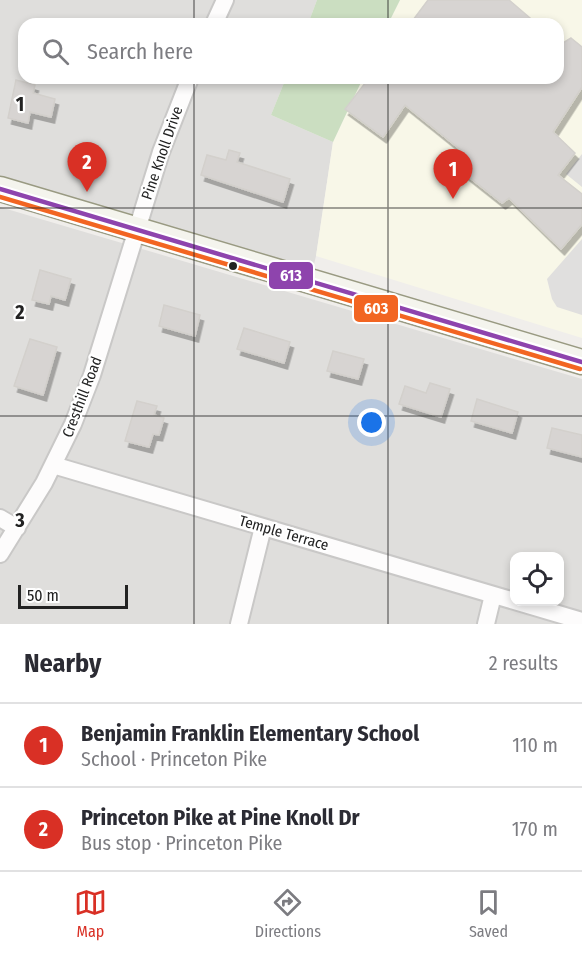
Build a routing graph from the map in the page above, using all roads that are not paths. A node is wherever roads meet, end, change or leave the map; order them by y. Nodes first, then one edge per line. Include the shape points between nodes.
1 (225, 0) edge
2 (217, 18) edge
3 (188, 84) edge
4 (0, 189) edge
5 (137, 229) junction
6 (582, 362) edge
7 (53, 465) junction
8 (0, 518) edge
9 (18, 528) junction
10 (263, 528) junction
11 (0, 554) edge
12 (493, 595) junction
13 (582, 621) edge
14 (239, 624) edge
15 (486, 624) edge

1 - 2 street
3 - 5 street, Pine Knoll Drive
4 - 5 main road
5 - 6 main road
5 - 7 street, Cresthill Road via 92,375
7 - 9 street, Cresthill Road
7 - 10 street, Temple Terrace
8 - 9 street
9 - 11 street, Cresthill Road
10 - 12 street, Temple Terrace
10 - 14 street
12 - 13 street, Temple Terrace
12 - 15 street

